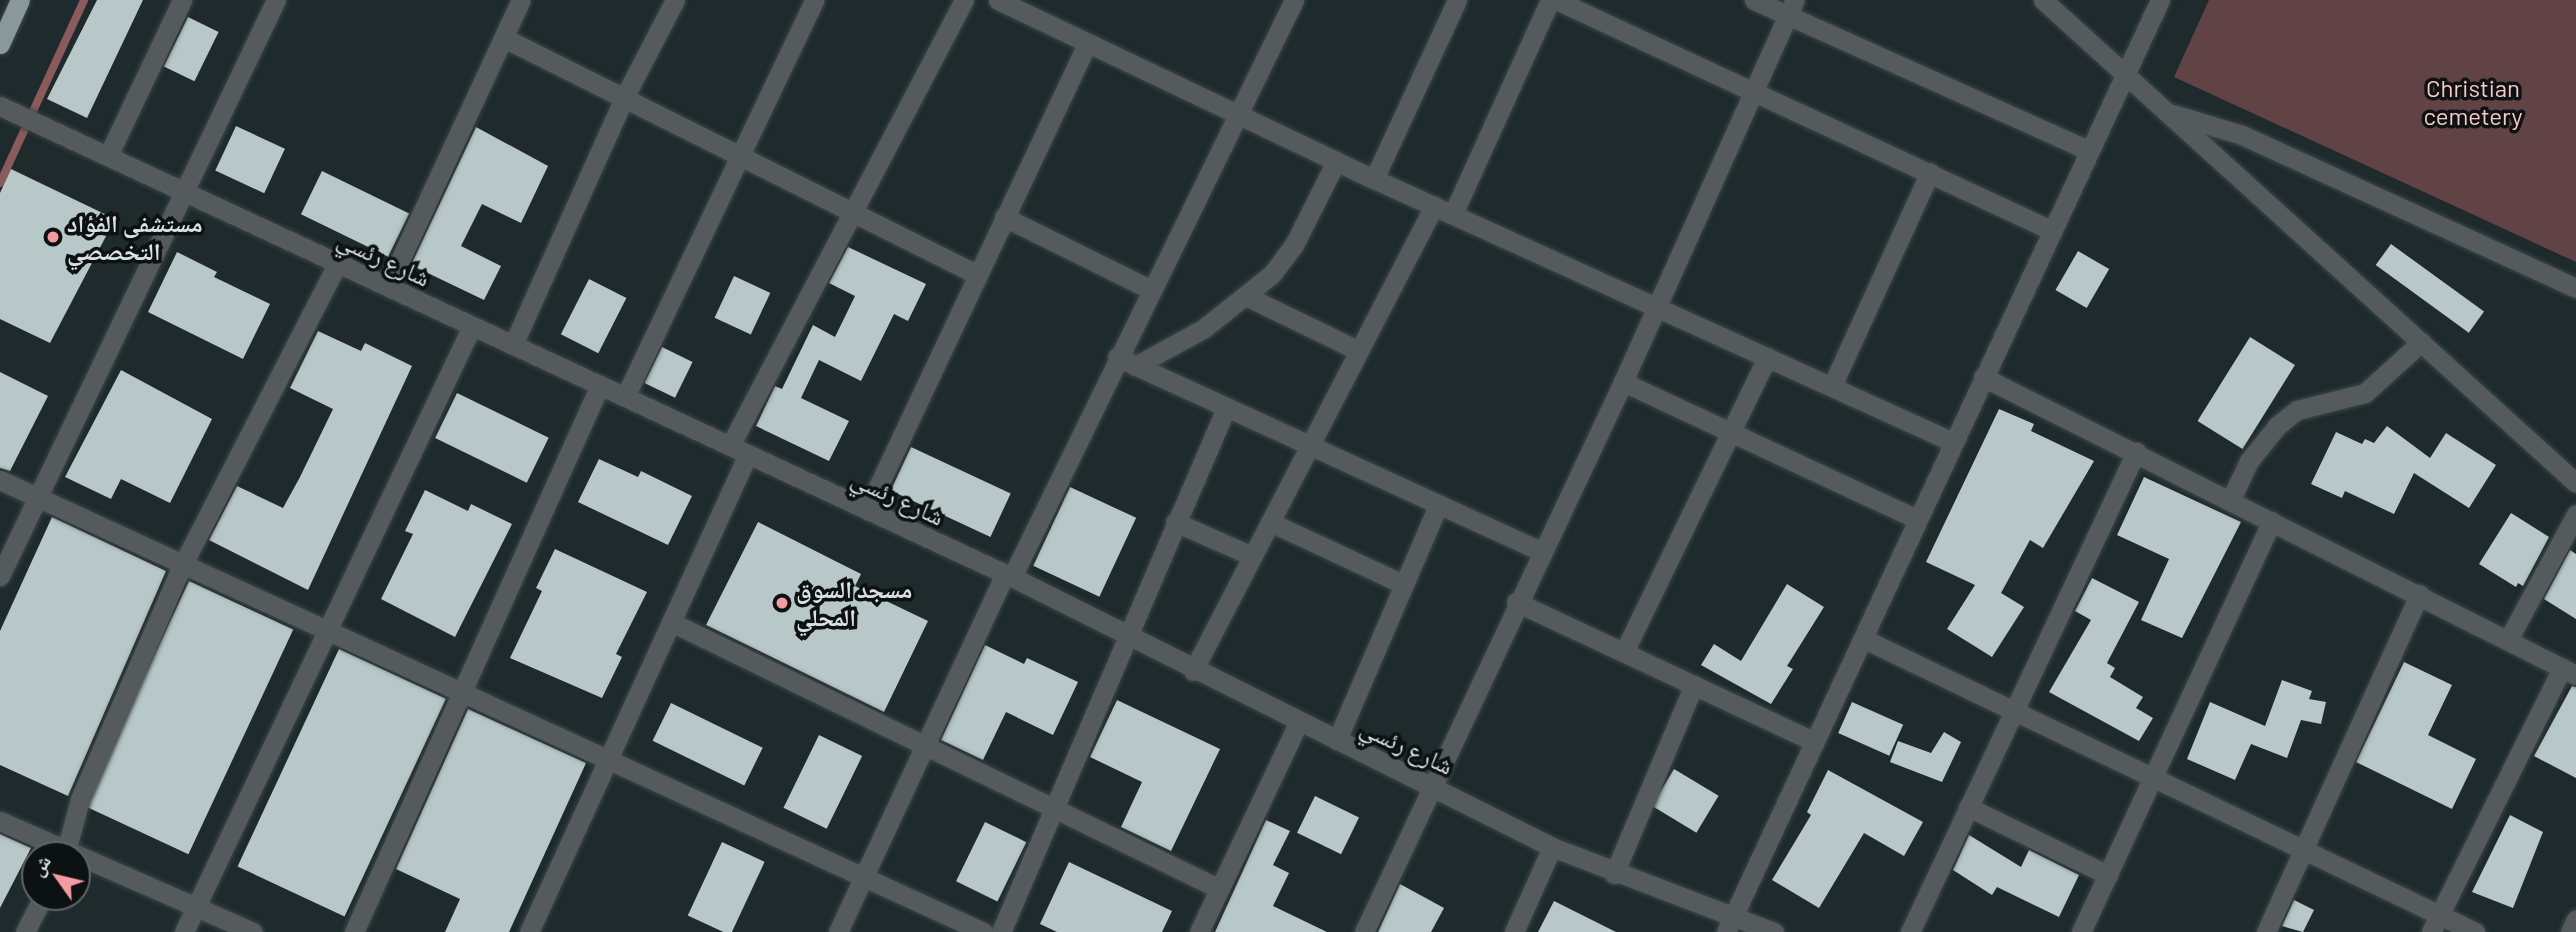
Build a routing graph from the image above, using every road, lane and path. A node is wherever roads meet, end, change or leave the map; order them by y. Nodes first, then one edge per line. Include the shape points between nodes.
1 (20, 0) edge
2 (182, 0) edge
3 (276, 0) edge
4 (521, 0) edge
5 (675, 0) edge
6 (814, 0) edge
7 (964, 0) edge
8 (998, 0) edge
9 (1294, 0) edge
10 (1457, 0) edge
11 (1553, 0) edge
12 (1754, 0) edge
13 (2043, 0) edge
14 (2160, 0) edge
15 (1791, 8) edge
16 (504, 38) junction
17 (0, 42) edge
18 (1087, 44) junction
19 (2126, 76) junction
20 (1754, 89) junction
21 (624, 98) junction
22 (0, 106) edge
23 (2166, 112) junction
24 (1236, 115) junction
25 (2088, 149) junction
26 (108, 156) junction
27 (740, 156) junction
28 (1336, 161) junction
29 (1930, 172) junction
30 (1374, 179) junction
31 (184, 191) junction
32 (1434, 206) junction
33 (853, 212) junction
34 (1453, 214) junction
35 (1004, 216) junction
36 (2051, 229) junction
37 (338, 263) junction
38 (978, 275) junction
39 (388, 286) junction
40 (2576, 288) edge
41 (1150, 289) junction
42 (1248, 297) junction
43 (1655, 305) junction
44 (472, 326) junction
45 (2421, 342) junction
46 (513, 345) junction
47 (1359, 351) junction
48 (1117, 357) junction
49 (1768, 357) junction
50 (1135, 366) junction
51 (1983, 377) junction
52 (1623, 382) junction
53 (600, 385) junction
54 (1832, 386) junction
55 (625, 397) junction
56 (1226, 408) junction
57 (1730, 434) junction
58 (1953, 442) junction
59 (730, 446) junction
60 (1309, 447) junction
61 (2136, 452) junction
62 (748, 454) junction
63 (0, 480) edge
64 (2576, 483) edge
65 (37, 498) junction
66 (2231, 499) junction
67 (1438, 505) junction
68 (867, 510) junction
69 (2576, 514) edge
70 (1917, 519) junction
71 (2272, 521) junction
72 (1175, 522) junction
73 (1270, 522) junction
74 (1542, 552) junction
75 (1252, 556) junction
76 (182, 566) junction
77 (0, 576) edge
78 (1008, 576) junction
79 (1401, 583) junction
80 (2419, 594) junction
81 (1516, 602) junction
82 (671, 622) junction
83 (325, 628) junction
84 (1127, 635) junction
85 (1864, 639) junction
86 (2508, 640) junction
87 (1624, 652) junction
88 (1193, 671) junction
89 (2569, 672) edge
90 (1694, 685) junction
91 (462, 689) junction
92 (2014, 710) junction
93 (1299, 721) junction
94 (1337, 740) junction
95 (1813, 741) junction
96 (925, 746) junction
97 (607, 759) junction
98 (2153, 779) junction
99 (1432, 784) junction
100 (1968, 807) junction
101 (1052, 810) junction
102 (0, 821) edge
103 (41, 841) edge
104 (69, 841) edge
105 (1552, 847) junction
106 (2301, 849) junction
107 (91, 863) edge
108 (1614, 874) junction
109 (2108, 875) junction
110 (864, 877) junction
111 (1220, 889) junction
112 (195, 906) junction
113 (36, 911) edge
114 (1735, 914) junction
115 (2576, 919) edge
116 (2434, 923) edge
117 (25, 932) edge
118 (184, 932) edge
119 (253, 932) edge
120 (354, 932) edge
121 (529, 932) edge
122 (838, 932) edge
123 (983, 932) edge
124 (1001, 932) edge
125 (1199, 932) edge
126 (1364, 932) edge
127 (1514, 932) edge
128 (1726, 932) edge
129 (1774, 932) edge
130 (1910, 932) edge
131 (2081, 932) edge
132 (2266, 932) edge
133 (2475, 932) edge
134 (2570, 932) edge

1 - 17 highway
2 - 26 street
3 - 31 street
4 - 16 street
5 - 21 street
6 - 27 street
7 - 33 street
8 - 18 street
9 - 24 street
10 - 30 street
11 - 20 street
11 - 34 street
12 - 15 street
13 - 19 street
14 - 19 street
15 - 20 street
15 - 25 street
16 - 21 street
16 - 39 street
18 - 24 street
18 - 35 street
19 - 23 street
19 - 25 street
20 - 29 street
20 - 43 street
21 - 27 street
21 - 46 street
22 - 26 street, شارع رئسي
23 - 40 street via 2242,135
23 - 45 street
24 - 28 street
24 - 41 street
25 - 36 street
26 - 31 street, شارع رئسي
27 - 33 street
27 - 55 street
28 - 30 street
28 - 42 street via 1294,245
29 - 36 street
29 - 54 street
30 - 32 street
31 - 37 street, شارع رئسي
31 - 65 street
32 - 34 street
32 - 47 street
33 - 38 street
33 - 59 street
34 - 43 street
35 - 38 street
35 - 41 street
36 - 51 street
37 - 39 street, شارع رئسي
37 - 76 street
38 - 68 street
39 - 44 street, شارع رئسي
41 - 48 street
42 - 47 street
42 - 50 street
43 - 49 street
43 - 52 street
44 - 46 street, شارع رئسي
44 - 83 street
45 - 64 street
45 - 66 street via 2365,393 2297,411 2277,426 2249,461
46 - 53 street, شارع رئسي
47 - 60 street
48 - 50 street
48 - 78 street
49 - 54 street
49 - 57 street
50 - 56 street
51 - 58 street
51 - 61 street
52 - 57 street
52 - 74 street
53 - 55 street, شارع رئسي
53 - 91 street
54 - 58 street
55 - 59 street, شارع رئسي
56 - 60 street
56 - 72 street
57 - 70 street
57 - 87 street
58 - 70 street
59 - 62 street, شارع رئسي
60 - 67 street
60 - 73 street
61 - 66 street
61 - 92 street
62 - 68 street, شارع رئسي
62 - 82 street
63 - 65 street
65 - 76 street
65 - 77 street
66 - 71 street
67 - 74 street
67 - 79 street
68 - 78 street, شارع رئسي
69 - 86 street
70 - 85 street
71 - 80 street
71 - 98 street
72 - 75 street
72 - 84 street
73 - 75 street
73 - 79 street
74 - 81 street
75 - 88 street
76 - 83 street
76 - 104 street via 79,799
78 - 84 street, شارع رئسي
78 - 96 street
79 - 94 street
80 - 86 street
80 - 106 street
81 - 87 street
81 - 99 street
82 - 96 street
82 - 97 street
83 - 91 street
83 - 112 street
84 - 88 street, شارع رئسي
84 - 101 street
85 - 92 street
85 - 95 street
86 - 89 street
87 - 90 street
88 - 93 street, شارع رئسي
89 - 116 street
90 - 95 street
90 - 108 street
91 - 97 street
91 - 120 street
92 - 98 street
92 - 100 street
93 - 94 street, شارع رئسي
93 - 111 street
94 - 99 street, شارع رئسي
95 - 114 street
96 - 101 street
96 - 110 street
97 - 110 street
97 - 121 street
98 - 106 street
98 - 109 street
99 - 105 street, شارع رئسي
99 - 126 street
100 - 109 street
100 - 130 street
101 - 111 street
101 - 124 street
102 - 103 street
105 - 108 street, شارع رئسي
105 - 127 street
106 - 116 street
106 - 132 street
107 - 112 street
108 - 114 street, شارع رئسي
109 - 131 street
110 - 122 street
110 - 123 street
111 - 125 street
112 - 118 street
112 - 119 street
113 - 117 street
114 - 128 street
114 - 129 street, شارع رئسي
115 - 134 street
116 - 133 street

